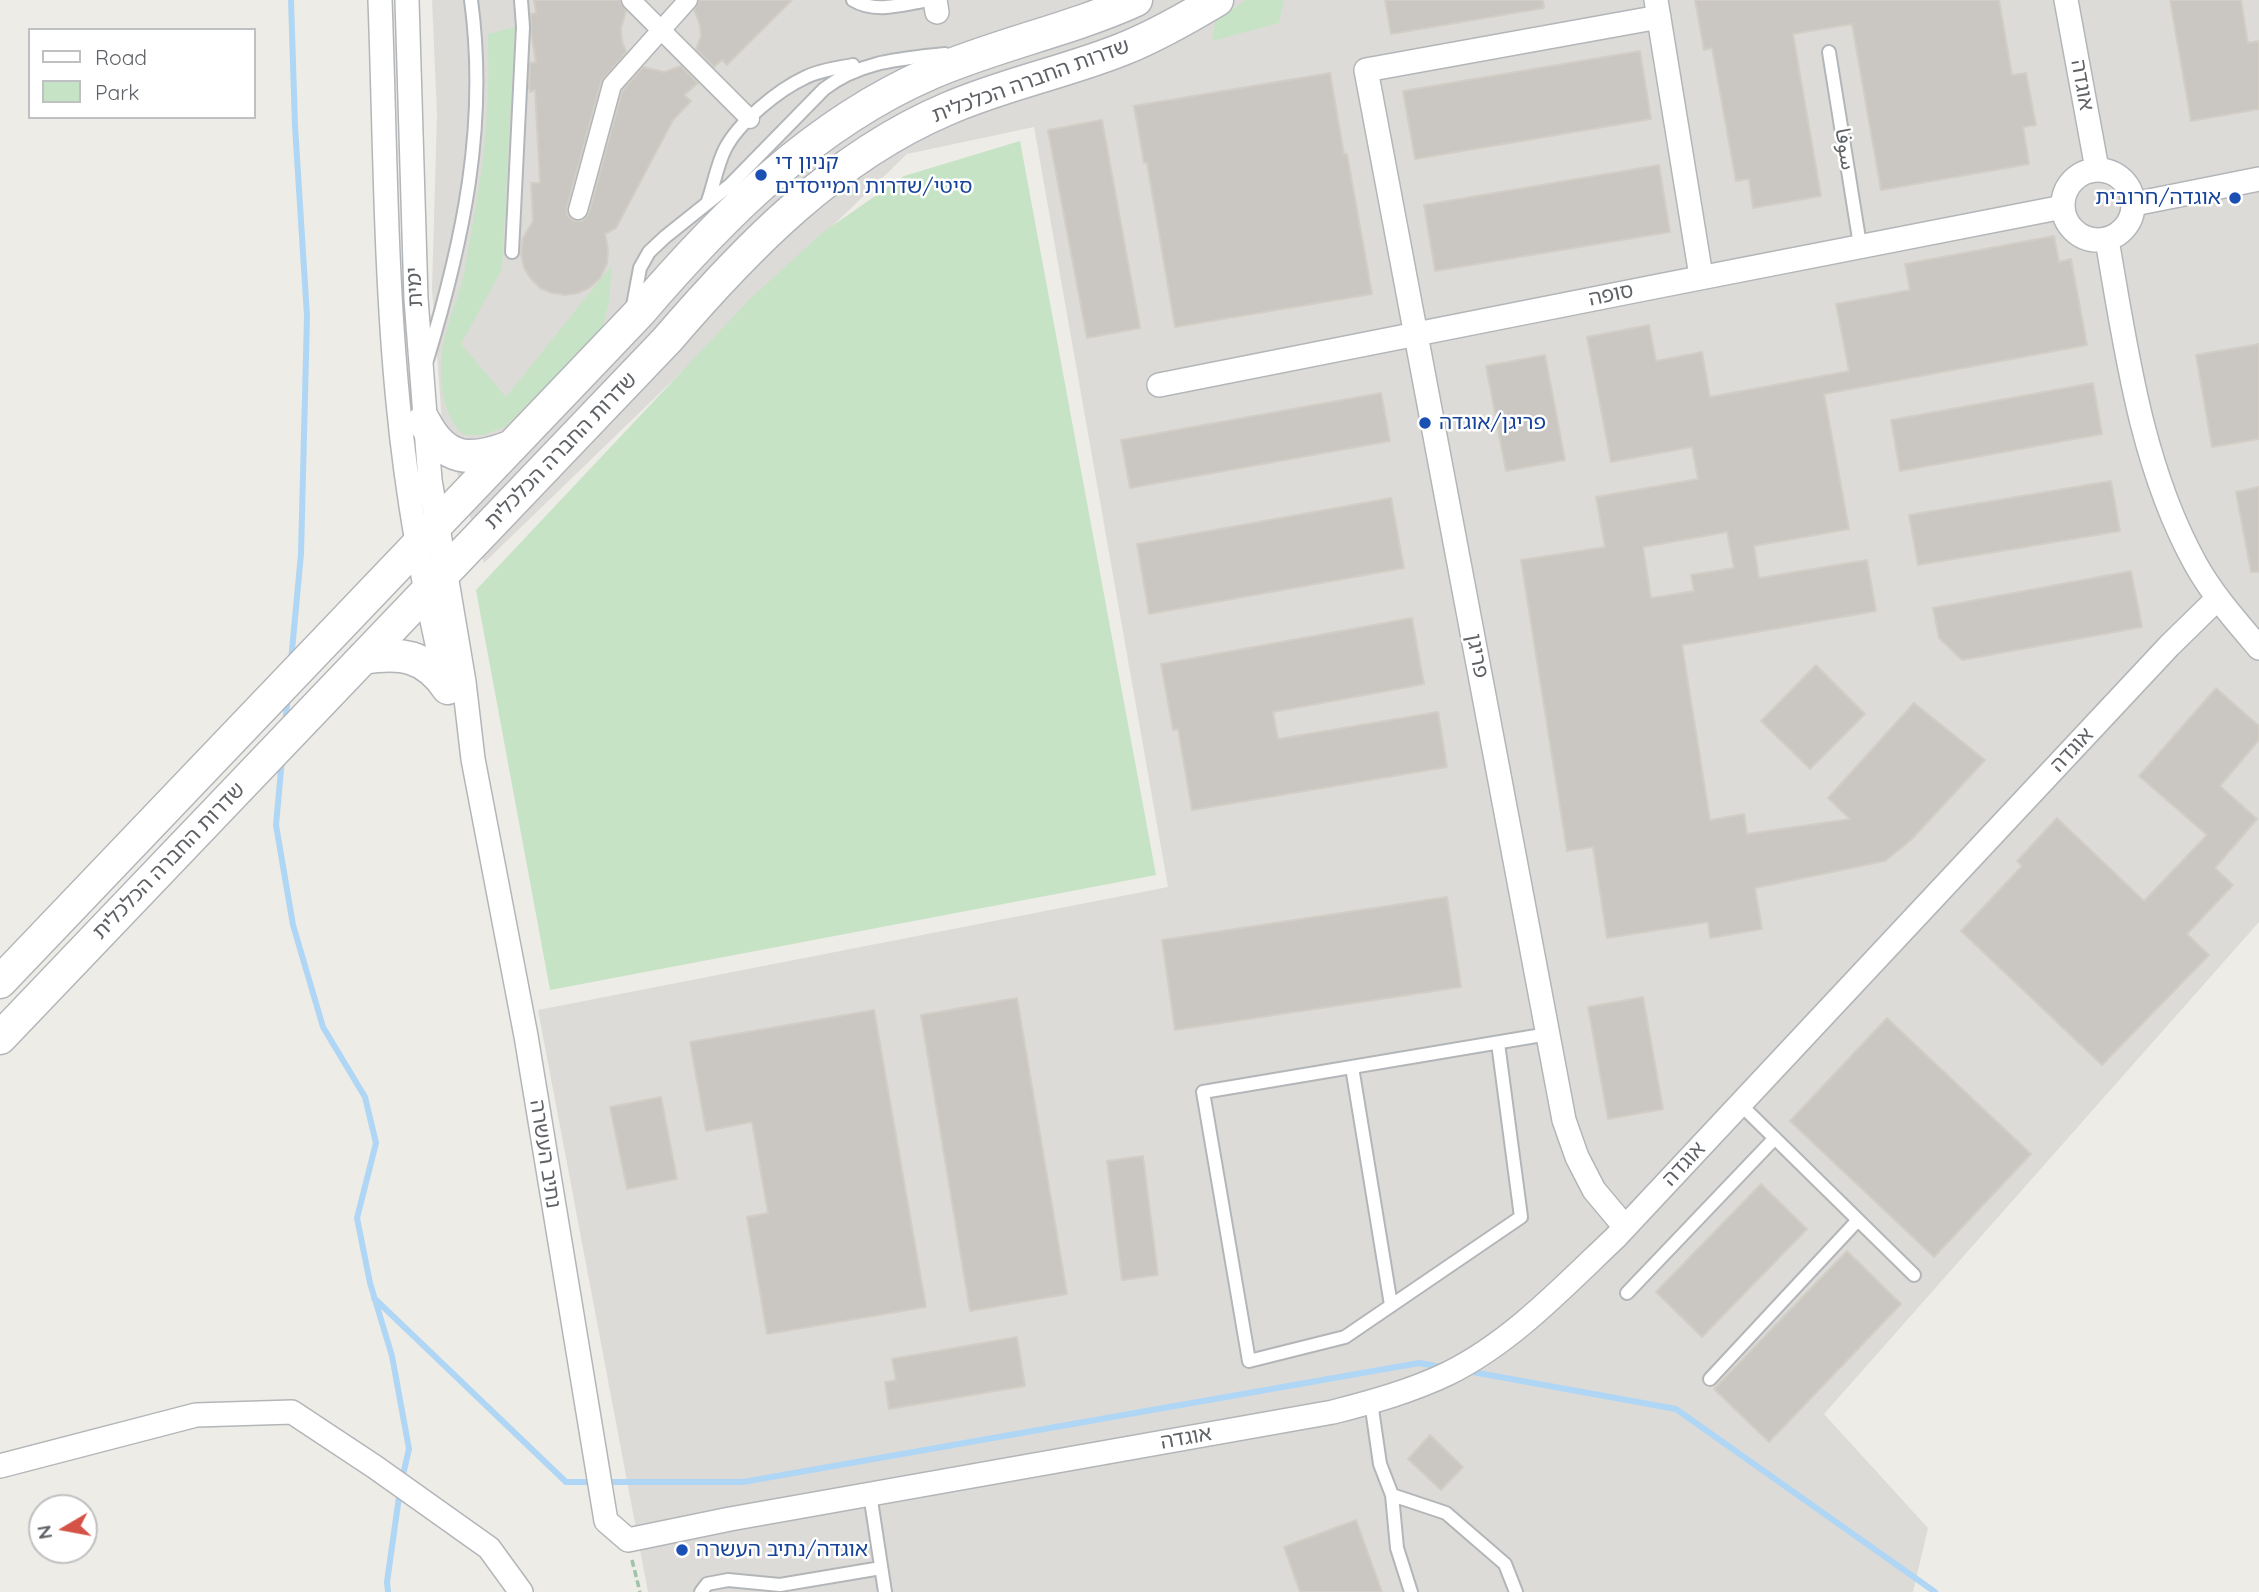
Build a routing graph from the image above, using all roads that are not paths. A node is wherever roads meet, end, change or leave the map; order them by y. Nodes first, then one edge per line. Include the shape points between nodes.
1 (380, 0) edge
2 (407, 0) edge
3 (521, 0) edge
4 (631, 0) edge
5 (688, 0) edge
6 (853, 0) edge
7 (1136, 0) edge
8 (1217, 0) edge
9 (2066, 0) edge
10 (474, 4) edge
11 (934, 4) edge
12 (1658, 8) edge
13 (660, 29) junction
14 (995, 50) junction
15 (1829, 52) dead end
16 (881, 61) junction
17 (750, 119) junction
18 (2097, 169) junction
19 (2259, 179) edge
20 (707, 202) junction
21 (2134, 204) junction
22 (2063, 207) junction
23 (578, 211) dead end
24 (2107, 240) junction
25 (1860, 246) junction
26 (512, 252) dead end
27 (1701, 276) junction
28 (630, 322) junction
29 (1417, 335) junction
30 (421, 381) junction
31 (1160, 385) dead end
32 (424, 421) junction
33 (510, 447) junction
34 (427, 535) junction
35 (435, 583) junction
36 (2218, 598) junction
37 (2259, 648) edge
38 (363, 658) junction
39 (448, 688) junction
40 (472, 759) junction
41 (0, 982) edge
42 (1548, 1034) junction
43 (0, 1038) edge
44 (1498, 1042) junction
45 (1352, 1067) junction
46 (1740, 1104) junction
47 (1775, 1138) junction
48 (1858, 1220) junction
49 (1625, 1227) junction
50 (1914, 1275) dead end
51 (1627, 1293) dead end
52 (1391, 1305) junction
53 (1710, 1379) dead end
54 (1371, 1402) junction
55 (0, 1466) edge
56 (870, 1494) junction
57 (1392, 1495) junction
58 (628, 1540) joint
59 (881, 1567) junction
60 (770, 1588) edge
61 (521, 1592) edge
62 (701, 1592) edge
63 (886, 1592) edge
64 (1411, 1592) edge
65 (1516, 1592) edge

1 - 34 street, ימית via 398,403
2 - 30 street, ימית
3 - 26 lane
4 - 13 street
5 - 13 street
6 - 11 lane via 876,8
7 - 14 main road, שדרות החברה הכלכלית
8 - 35 main road, שדרות החברה הכלכלית via 1124,49 981,95 921,120 834,175 733,265
9 - 18 street, אוגדה
10 - 30 lane via 477,107 466,205 447,295
12 - 27 street
12 - 29 street, פריגן via 1366,70
13 - 17 street
13 - 23 street via 612,85
14 - 16 lane
14 - 28 main road, שדרות החברה הכלכלית via 903,85 811,144 736,206
15 - 25 lane, سوفا
16 - 17 lane via 806,77
16 - 20 lane via 840,77 824,89 757,159
17 - 20 lane via 726,147
18 - 21 street via 2118,175
18 - 22 street via 2076,177 2064,195
19 - 21 street
20 - 28 lane via 649,252 640,268
21 - 24 street via 2127,227
22 - 24 street via 2077,234
22 - 25 street, סופה
24 - 36 street via 2140,410 2165,499 2195,563
25 - 27 street, סופה
27 - 29 street, סופה
28 - 33 main road, שדרות החברה הכלכלית
29 - 31 street, סופה
29 - 42 street, פריגן
30 - 32 street, ימית
32 - 33 main road via 432,437 453,454 475,457
32 - 34 street, ימית
33 - 34 main road, שדרות החברה הכלכלית
34 - 35 street, נתיב העשרה
34 - 41 main road, שדרות החברה הכלכלית
35 - 38 main road, שדרות החברה הכלכלית
35 - 39 street, נתיב העשרה
35 - 40 street, נתיב העשרה via 464,682
36 - 37 street
36 - 46 street, אוגדה
38 - 39 main road via 401,655 417,659 432,668
38 - 43 main road, שדרות החברה הכלכלית
39 - 40 street, נתיב העשרה
40 - 58 street, נתיב העשרה via 526,1036 606,1521
42 - 44 lane
42 - 49 street, פריגן via 1564,1120 1577,1157 1594,1190
44 - 45 lane
44 - 52 lane via 1521,1217
45 - 52 lane
45 - 52 lane via 1203,1092 1249,1361 1345,1337
46 - 47 lane
46 - 49 street, אוגדה
47 - 48 lane
47 - 51 lane
48 - 50 lane
48 - 53 lane
49 - 54 street, אוגדה via 1507,1336 1450,1372
54 - 56 street, אוגדה
54 - 57 lane via 1380,1464
55 - 61 street via 196,1415 292,1412 489,1548
56 - 58 street, אוגדה
56 - 59 lane
57 - 64 lane via 1397,1548
57 - 65 lane via 1446,1513 1505,1564
59 - 60 lane
59 - 63 lane
60 - 62 lane via 729,1580 707,1584

